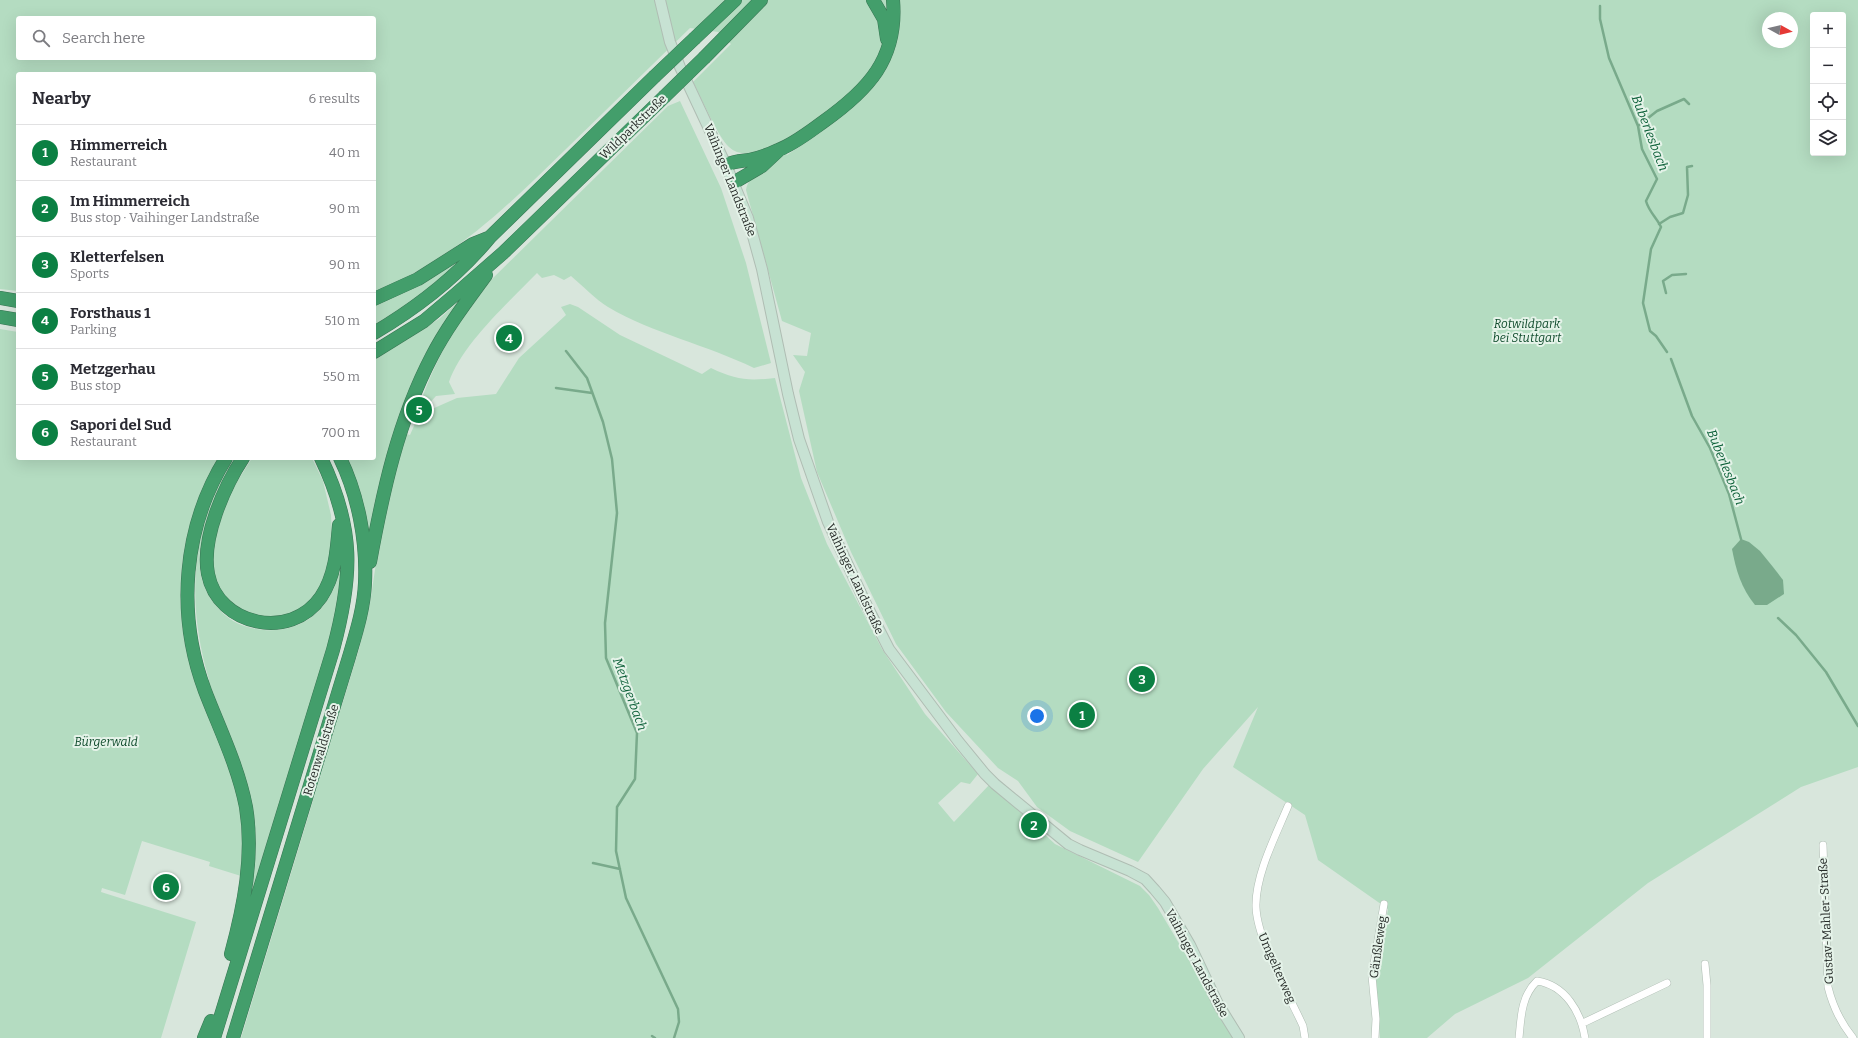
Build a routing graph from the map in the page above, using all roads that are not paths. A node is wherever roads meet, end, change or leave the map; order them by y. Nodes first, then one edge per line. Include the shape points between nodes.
1 (660, 0) edge
2 (735, 0) edge
3 (761, 0) edge
4 (769, 0) edge
5 (873, 0) edge
6 (893, 0) edge
7 (751, 12) junction
8 (888, 51) junction
9 (779, 150) junction
10 (726, 165) junction
11 (733, 183) junction
12 (490, 237) junction
13 (503, 253) junction
14 (0, 298) edge
15 (376, 298) edge
16 (16, 301) edge
17 (0, 319) edge
18 (16, 320) edge
19 (376, 332) edge
20 (376, 351) edge
21 (225, 460) edge
22 (242, 460) edge
23 (322, 460) edge
24 (341, 460) edge
25 (341, 512) junction
26 (365, 582) junction
27 (1288, 806) dead end
28 (1823, 845) dead end
29 (1384, 904) dead end
30 (1705, 964) dead end
31 (1667, 982) dead end
32 (211, 1021) junction
33 (1583, 1023) junction
34 (204, 1038) edge
35 (210, 1038) edge
36 (214, 1038) edge
37 (233, 1038) edge
38 (1239, 1038) edge
39 (1305, 1038) edge
40 (1375, 1038) edge
41 (1519, 1038) edge
42 (1585, 1038) edge
43 (1707, 1038) edge
44 (1853, 1038) edge

1 - 10 street, Vaihinger Landstraße via 672,48
2 - 12 highway, Wildparkstraße, bridge
3 - 7 highway, Wildparkstraße
4 - 7 highway
5 - 8 highway via 884,19
6 - 8 highway via 893,34
7 - 13 highway, Wildparkstraße, bridge
8 - 9 highway via 876,75 861,92 828,119
9 - 10 highway
9 - 11 highway via 772,159
10 - 11 street, Vaihinger Landstraße
11 - 38 street, Vaihinger Landstraße via 748,218 755,243 788,394 813,482 840,548 889,649 995,784 1068,844 1130,871 1145,879 1155,890 1190,944 1218,1004
12 - 15 highway via 473,244 418,279
12 - 19 highway, Wildparkstraße via 474,256 435,292
13 - 20 highway via 429,317
13 - 26 highway via 458,312 418,384 403,421 386,480
14 - 16 highway
17 - 18 highway
21 - 32 highway via 198,519 190,552 187,586 190,632 196,661 236,765 249,833 247,875 240,917
22 - 25 highway via 216,514 206,558 212,588 223,603 240,617 258,623 283,622 299,616 314,605 324,593 333,570
23 - 25 highway
24 - 26 highway, Rotenwaldstraße via 353,492 360,521
25 - 36 highway, Rotenwaldstraße via 348,556 343,609
26 - 37 highway, Rotenwaldstraße via 362,610 351,651
27 - 39 street, Umgelterweg via 1259,884 1256,907 1259,927 1303,1026
28 - 44 street, Gustav-Mahler-Straße via 1828,987 1842,1024
29 - 40 street, Gänßleweg via 1372,976
30 - 43 street
31 - 33 street
32 - 34 highway
32 - 35 highway
33 - 41 street via 1575,1007 1560,992 1548,983 1537,982 1524,998
33 - 42 street

